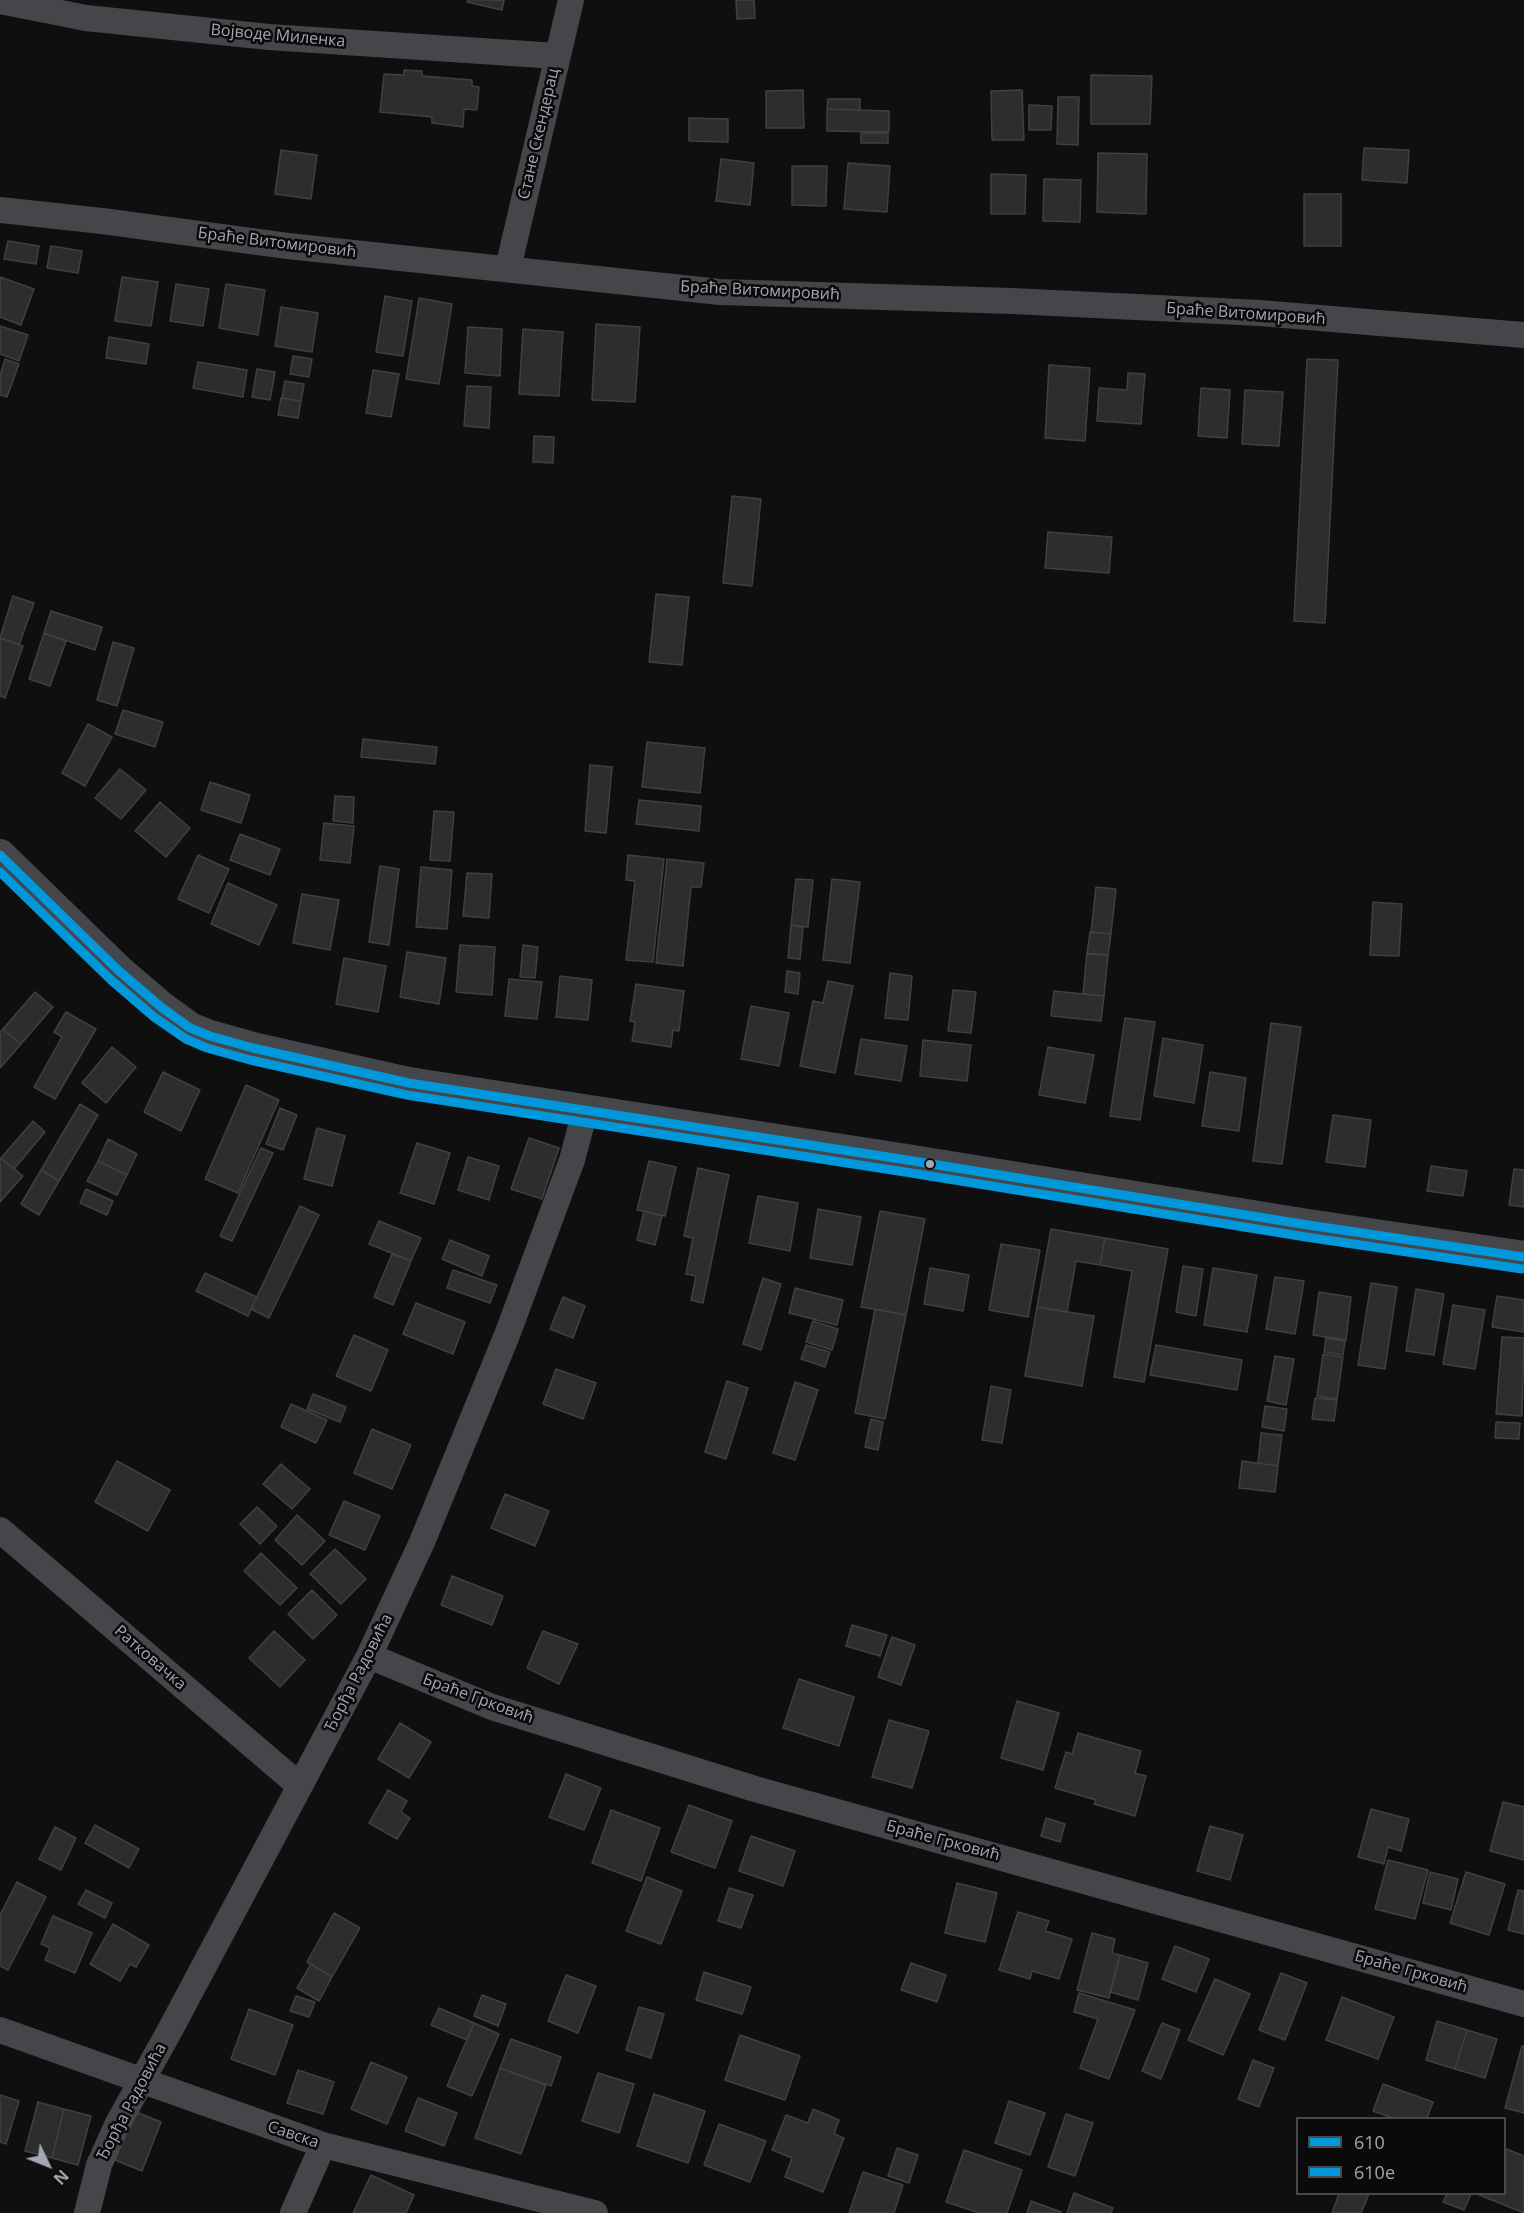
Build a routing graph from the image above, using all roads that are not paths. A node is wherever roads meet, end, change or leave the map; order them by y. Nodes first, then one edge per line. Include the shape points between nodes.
1 (571, 0) edge
2 (0, 1) edge
3 (557, 56) junction
4 (0, 210) edge
5 (508, 268) junction
6 (1524, 335) edge
7 (0, 855) edge
8 (585, 1111) junction
9 (1524, 1257) edge
10 (0, 1530) edge
11 (369, 1656) junction
12 (300, 1786) junction
13 (1524, 2004) edge
14 (0, 2030) edge
15 (140, 2081) junction
16 (323, 2145) junction
17 (87, 2213) edge
18 (293, 2213) edge
19 (595, 2213) edge

1 - 3 street, Стане Скендерац
2 - 3 street, Војводе Миленка via 86,18 269,37
3 - 5 street, Стане Скендерац
4 - 5 street, Браће Витомировић via 288,246
5 - 6 street, Браће Витомировић via 720,292 1260,313
7 - 8 street via 133,984 190,1028 253,1048 408,1083
8 - 9 street
8 - 11 street, Ђорђа Радовића via 572,1160 507,1335 422,1542
10 - 12 street, Ратковачка
11 - 12 street, Ђорђа Радовића
11 - 13 street, Браће Грковић via 492,1707 755,1789
12 - 15 street, Ђорђа Радовића
14 - 15 street, Савска
15 - 16 street, Савска
15 - 17 street, Ђорђа Радовића via 99,2165
16 - 18 street
16 - 19 street, Савска

